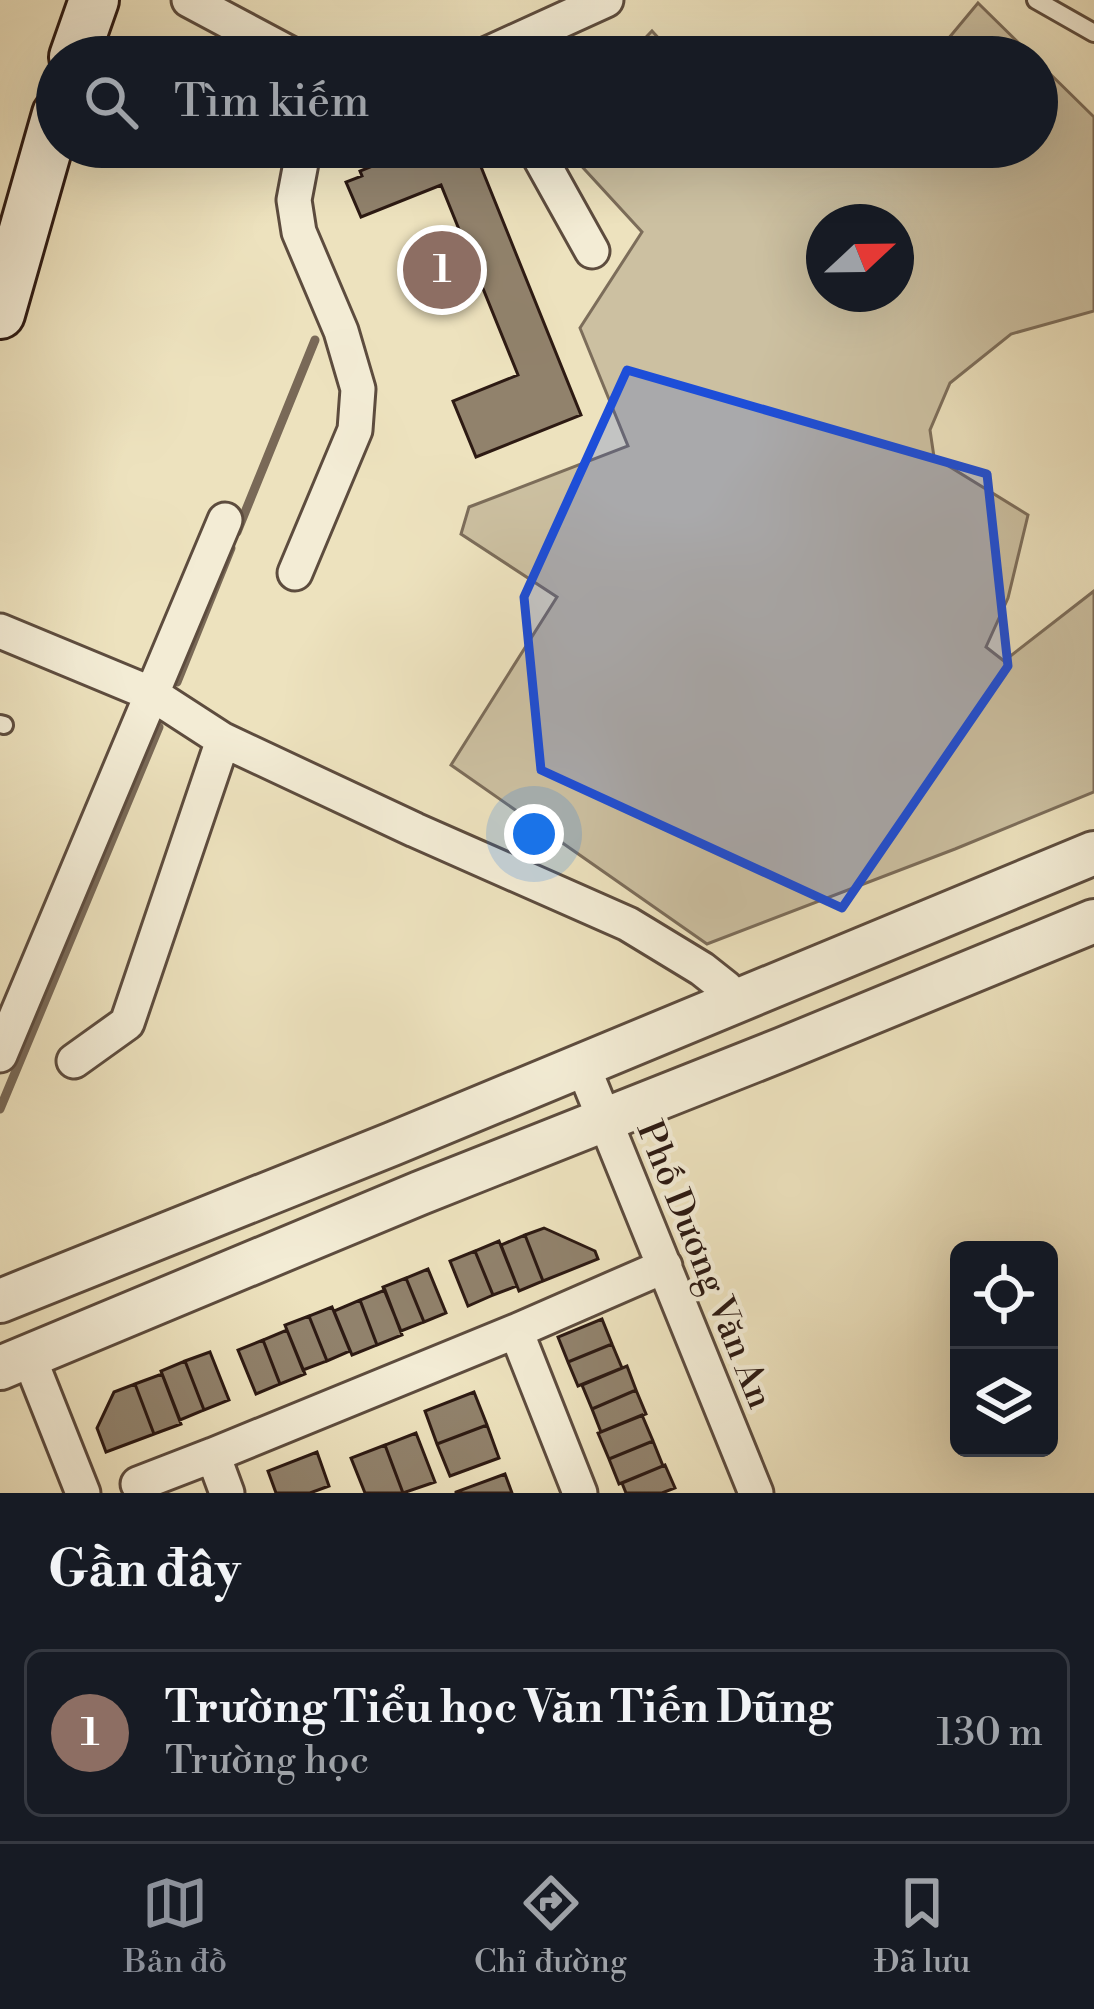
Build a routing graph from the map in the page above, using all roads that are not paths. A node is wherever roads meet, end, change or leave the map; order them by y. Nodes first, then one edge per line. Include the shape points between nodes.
1 (94, 0) edge
2 (189, 0) edge
3 (606, 0) edge
4 (1036, 0) edge
5 (1094, 33) edge
6 (81, 36) edge
7 (257, 36) edge
8 (527, 36) edge
9 (37, 168) edge
10 (300, 168) edge
11 (546, 168) edge
12 (10, 241) edge
13 (592, 251) dead end
14 (0, 314) edge
15 (225, 520) dead end
16 (295, 574) dead end
17 (0, 631) edge
18 (152, 694) junction
19 (224, 740) junction
20 (1094, 853) edge
21 (1094, 921) edge
22 (727, 988) dead end
23 (0, 1055) edge
24 (74, 1061) dead end
25 (582, 1064) junction
26 (605, 1120) junction
27 (665, 1266) junction
28 (0, 1300) edge
29 (516, 1331) junction
30 (14, 1362) edge
31 (212, 1456) junction
32 (138, 1484) dead end
33 (83, 1493) edge
34 (227, 1493) edge
35 (580, 1493) edge
36 (756, 1493) edge

1 - 6 main road
2 - 7 street
3 - 8 street
4 - 5 lane
9 - 12 main road
10 - 16 street via 298,232 358,388 355,430
11 - 13 street
12 - 14 main road
15 - 18 street
17 - 18 street
18 - 19 street
18 - 23 street
19 - 22 street via 628,924
19 - 24 street via 127,1022
20 - 25 street
21 - 26 street
25 - 26 street, Phố Dương Văn An
25 - 28 street
26 - 27 street, Phố Dương Văn An
26 - 30 street
27 - 29 street
27 - 36 street, Phố Dương Văn An
29 - 31 street
29 - 35 street
30 - 33 street
31 - 32 street
31 - 34 street

